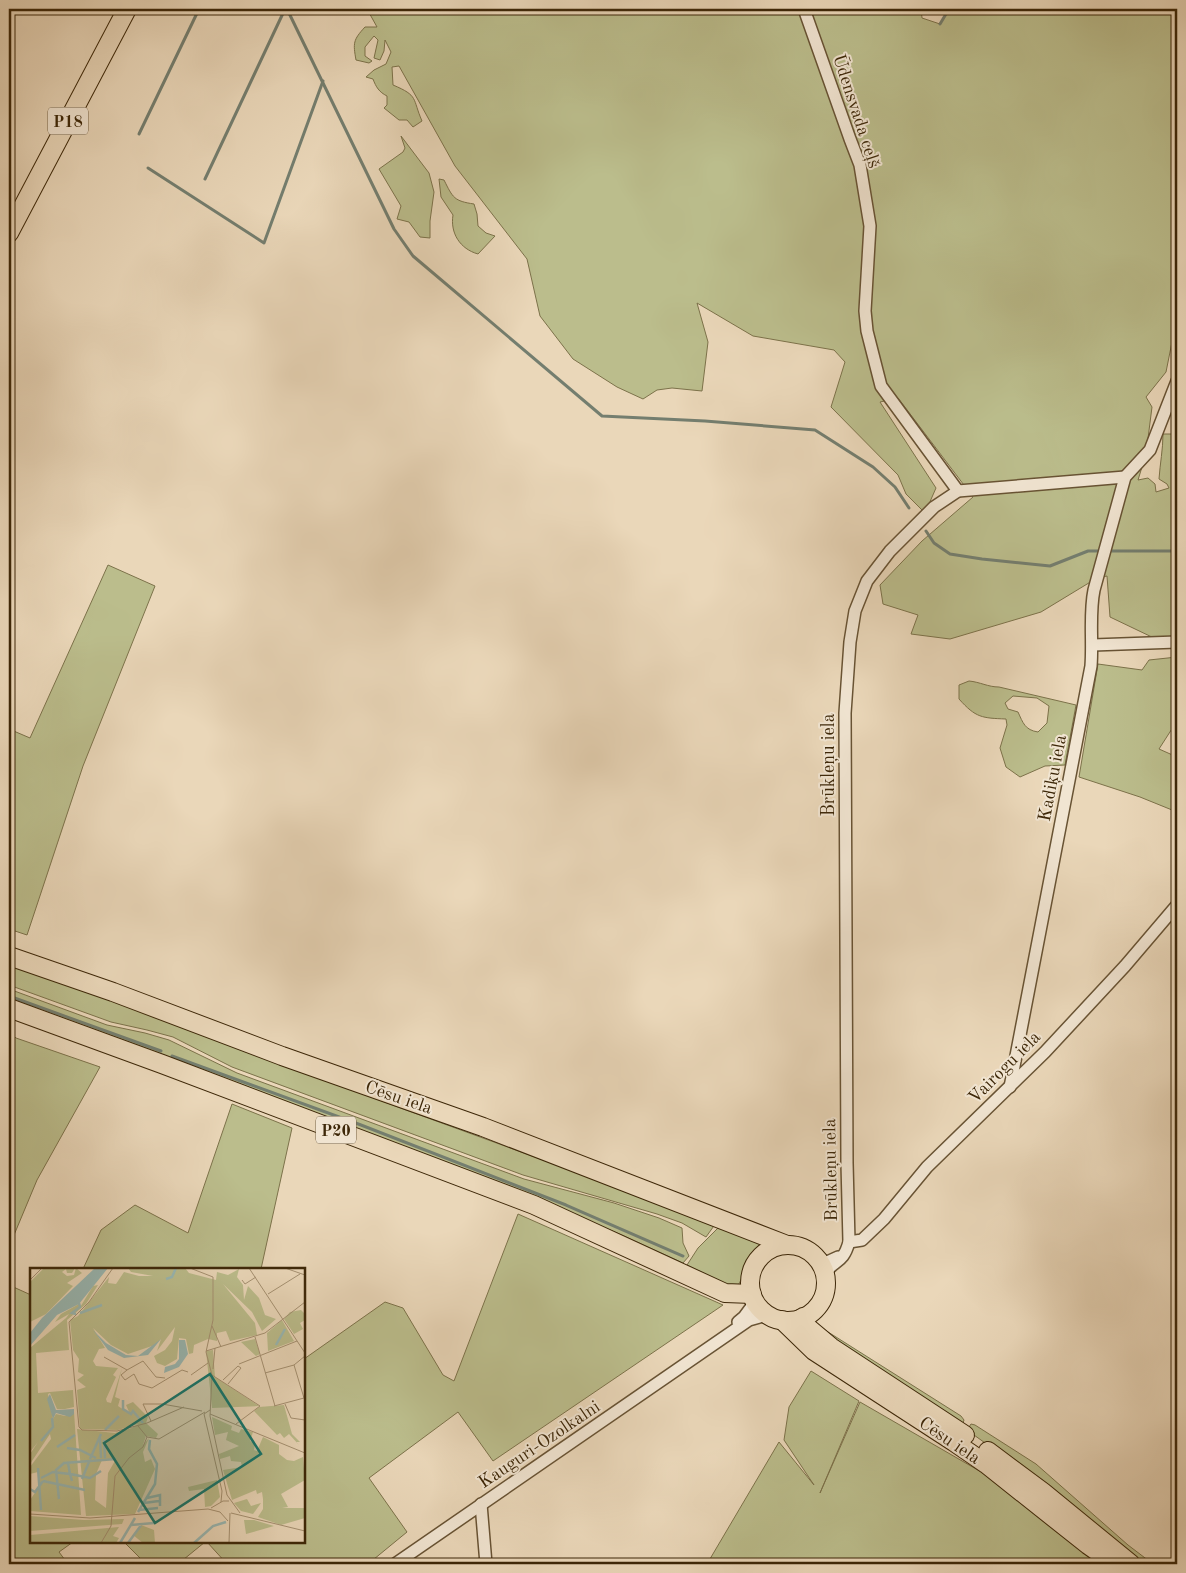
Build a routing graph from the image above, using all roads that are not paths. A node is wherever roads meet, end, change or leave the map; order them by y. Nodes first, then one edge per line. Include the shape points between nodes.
1 (127, 9) edge
2 (804, 9) edge
3 (9, 233) edge
4 (1177, 381) edge
5 (1125, 477) junction
6 (958, 492) junction
7 (1177, 642) edge
8 (1093, 645) junction
9 (1177, 905) edge
10 (9, 956) edge
11 (9, 1008) edge
12 (1010, 1087) junction
13 (787, 1245) junction
14 (848, 1245) junction
15 (821, 1267) junction
16 (764, 1308) junction
17 (803, 1317) junction
18 (703, 1352) junction
19 (481, 1504) junction
20 (395, 1564) edge
21 (486, 1564) edge
22 (1115, 1564) edge
23 (1131, 1564) edge

1 - 3 main road, P18
2 - 6 street, Ūdensvada ceļš via 860,165 870,226 867,331 881,386
4 - 5 street via 1150,450
5 - 6 street, Brūkleņu iela
5 - 8 street, Kadiķu iela via 1092,602
6 - 14 street, Brūkleņu iela via 934,507 890,551 867,581 852,626 844,713
7 - 8 street
8 - 12 street, Kadiķu iela
9 - 12 street, Vairogu iela via 1125,966
10 - 13 main road, Cēsu iela via 484,1127
11 - 16 main road, P20 via 534,1205
12 - 14 street, Vairogu iela via 927,1168 884,1219 862,1240
13 - 15 main road, Cēsu iela via 805,1249
13 - 16 main road via 770,1249 757,1261 750,1277
14 - 15 street via 842,1259 829,1268
15 - 17 main road via 826,1282 824,1294 811,1313
16 - 17 main road via 790,1321
16 - 18 street
16 - 18 street via 744,1317
16 - 22 main road, Cēsu iela via 814,1351 986,1464
17 - 23 main road, Cēsu iela via 806,1326 831,1347 961,1432 1043,1492
18 - 19 street, Kauguri-Ozolkalni
19 - 20 street, Kauguri-Ozolkalni
19 - 21 street

